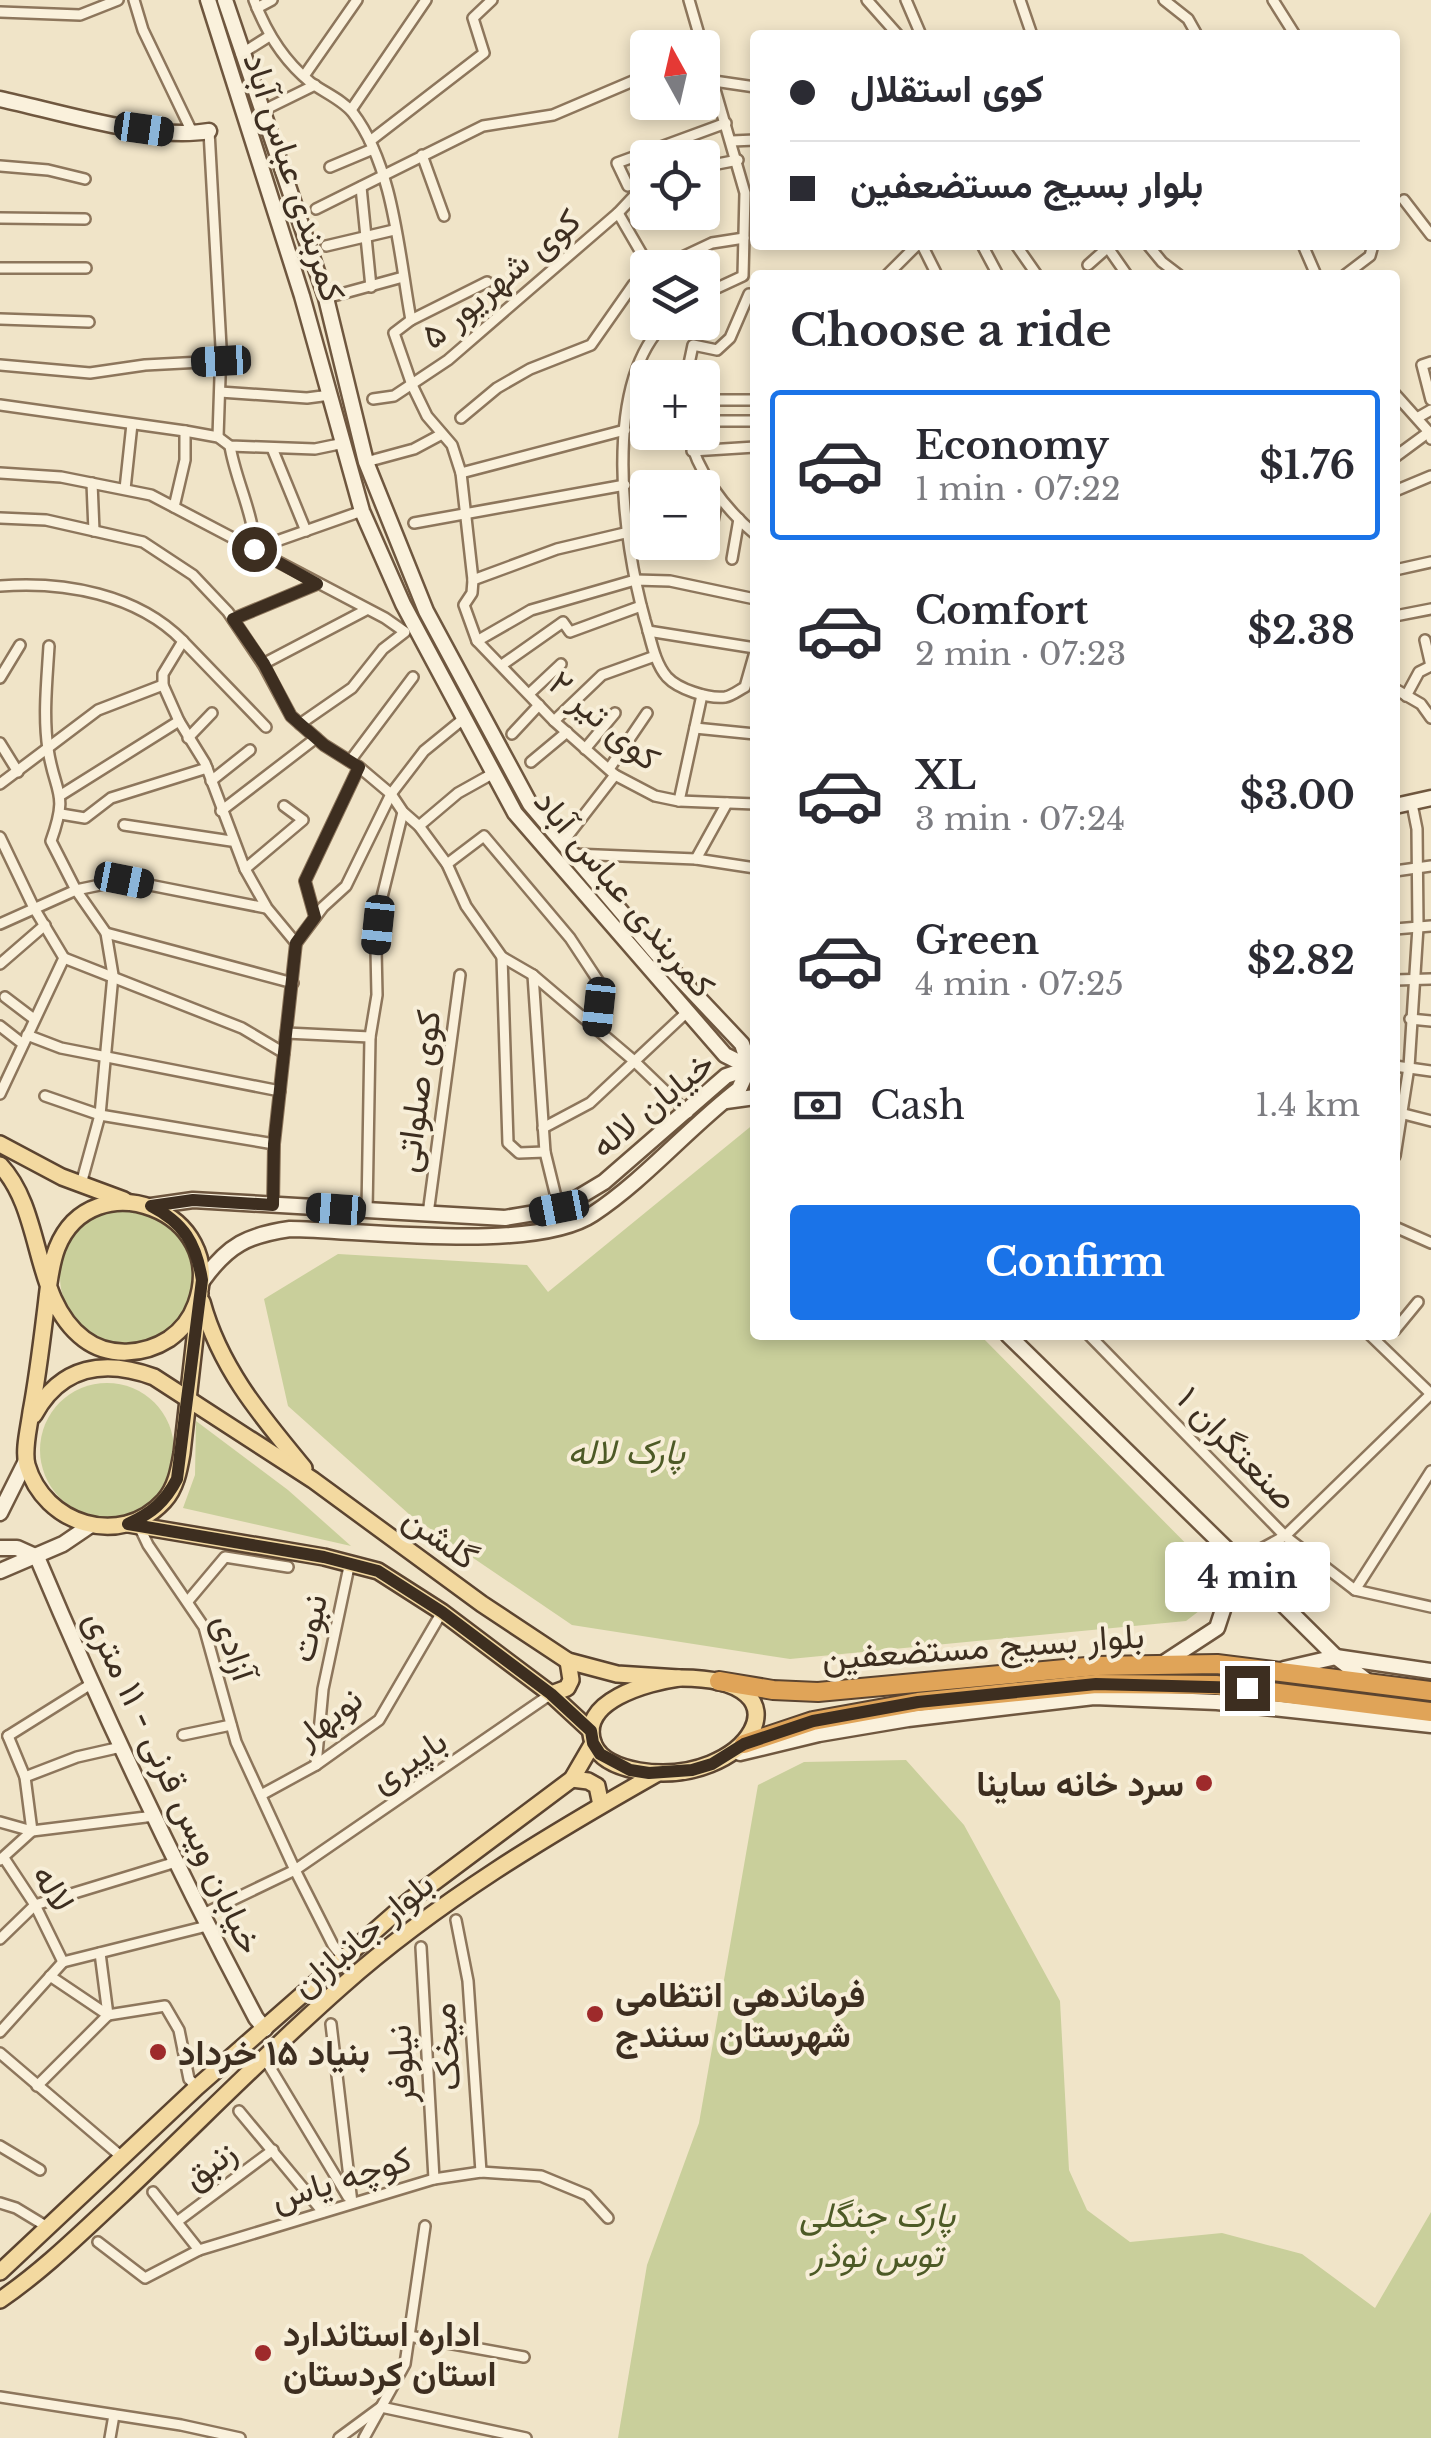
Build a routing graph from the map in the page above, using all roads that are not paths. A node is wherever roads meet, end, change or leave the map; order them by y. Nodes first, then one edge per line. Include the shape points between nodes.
1 (118, 0) edge
2 (134, 0) edge
3 (208, 0) edge
4 (225, 0) edge
5 (272, 0) edge
6 (357, 0) edge
7 (426, 0) edge
8 (492, 0) edge
9 (689, 0) edge
10 (868, 0) edge
11 (906, 0) edge
12 (1020, 0) edge
13 (1164, 0) edge
14 (1273, 0) edge
15 (256, 4) edge
16 (0, 12) edge
17 (698, 30) edge
18 (894, 30) edge
19 (919, 30) edge
20 (1030, 30) edge
21 (1194, 30) edge
22 (1292, 30) edge
23 (268, 36) junction
24 (242, 54) junction
25 (304, 76) junction
26 (720, 82) edge
27 (630, 83) edge
28 (314, 85) junction
29 (750, 85) edge
30 (0, 100) edge
31 (720, 102) edge
32 (351, 110) junction
33 (262, 111) junction
34 (726, 123) junction
35 (209, 131) joint
36 (192, 134) junction
37 (750, 140) edge
38 (732, 141) junction
39 (372, 145) junction
40 (422, 156) junction
41 (738, 160) junction
42 (720, 164) edge
43 (0, 166) edge
44 (330, 168) dead end
45 (384, 176) junction
46 (85, 179) dead end
47 (628, 186) dead end
48 (360, 188) junction
49 (750, 194) edge
50 (630, 200) edge
51 (1404, 200) dead end
52 (316, 209) dead end
53 (618, 212) junction
54 (444, 216) dead end
55 (0, 218) edge
56 (85, 220) dead end
57 (394, 230) junction
58 (1431, 235) edge
59 (366, 237) junction
60 (744, 238) junction
61 (326, 246) dead end
62 (638, 250) edge
63 (699, 250) edge
64 (914, 250) edge
65 (1103, 250) edge
66 (1152, 250) edge
67 (1372, 250) edge
68 (1088, 265) dead end
69 (0, 268) edge
70 (86, 268) dead end
71 (893, 270) edge
72 (1169, 270) edge
73 (1352, 270) edge
74 (403, 277) junction
75 (486, 282) dead end
76 (720, 286) edge
77 (372, 288) junction
78 (630, 289) edge
79 (749, 294) dead end
80 (326, 298) junction
81 (0, 320) edge
82 (411, 320) junction
83 (89, 322) dead end
84 (690, 360) edge
85 (221, 361) junction
86 (1431, 362) edge
87 (0, 365) edge
88 (412, 385) junction
89 (220, 392) junction
90 (330, 395) junction
91 (630, 396) edge
92 (372, 399) dead end
93 (720, 400) edge
94 (750, 400) edge
95 (1431, 400) edge
96 (1400, 403) edge
97 (0, 405) edge
98 (1431, 410) edge
99 (461, 418) dead end
100 (1418, 418) junction
101 (720, 421) edge
102 (750, 421) edge
103 (132, 424) junction
104 (186, 430) junction
105 (626, 430) junction
106 (442, 434) junction
107 (1430, 436) edge
108 (218, 438) junction
109 (344, 443) junction
110 (230, 446) junction
111 (750, 447) edge
112 (272, 448) junction
113 (692, 451) joint
114 (1400, 454) edge
115 (366, 462) junction
116 (703, 470) edge
117 (0, 473) edge
118 (461, 473) junction
119 (1431, 476) edge
120 (92, 483) junction
121 (625, 485) junction
122 (1400, 489) edge
123 (125, 490) junction
124 (720, 498) edge
125 (174, 507) junction
126 (362, 511) junction
127 (466, 513) junction
128 (0, 518) edge
129 (738, 520) junction
130 (414, 522) dead end
131 (750, 526) edge
132 (628, 527) junction
133 (94, 531) junction
134 (306, 531) junction
135 (254, 549) junction
136 (732, 558) dead end
137 (1431, 562) edge
138 (1400, 569) edge
139 (472, 580) junction
140 (635, 580) junction
141 (317, 584) junction
142 (0, 586) edge
143 (750, 598) edge
144 (641, 606) junction
145 (1431, 609) edge
146 (366, 610) junction
147 (1400, 615) edge
148 (233, 619) junction
149 (648, 631) junction
150 (1425, 640) dead end
151 (184, 641) junction
152 (478, 641) junction
153 (20, 645) dead end
154 (49, 646) dead end
155 (750, 649) edge
156 (655, 656) junction
157 (264, 664) junction
158 (562, 664) dead end
159 (502, 665) junction
160 (1431, 666) edge
161 (750, 671) edge
162 (413, 677) dead end
163 (0, 678) edge
164 (163, 686) junction
165 (1400, 692) edge
166 (529, 694) junction
167 (702, 694) junction
168 (1406, 696) junction
169 (539, 706) junction
170 (212, 713) dead end
171 (648, 713) dead end
172 (615, 714) dead end
173 (1431, 718) edge
174 (462, 720) junction
175 (178, 721) junction
176 (554, 721) junction
177 (300, 724) junction
178 (266, 727) dead end
179 (695, 728) junction
180 (567, 732) junction
181 (512, 734) dead end
182 (750, 734) edge
183 (188, 738) junction
184 (316, 738) junction
185 (0, 743) edge
186 (585, 748) junction
187 (48, 750) junction
188 (250, 750) dead end
189 (531, 762) dead end
190 (354, 764) junction
191 (207, 768) junction
192 (18, 772) junction
193 (612, 772) junction
194 (492, 774) junction
195 (211, 780) junction
196 (0, 784) edge
197 (390, 794) junction
198 (61, 795) junction
199 (1431, 798) edge
200 (679, 801) junction
201 (726, 803) junction
202 (750, 804) edge
203 (1412, 804) junction
204 (1400, 805) edge
205 (284, 806) dead end
206 (221, 811) junction
207 (403, 812) junction
208 (60, 814) junction
209 (124, 825) dead end
210 (419, 826) junction
211 (0, 837) edge
212 (232, 841) junction
213 (568, 848) junction
214 (696, 859) junction
215 (447, 864) junction
216 (1431, 866) edge
217 (750, 867) edge
218 (1419, 868) junction
219 (245, 869) junction
220 (1400, 870) edge
221 (76, 890) junction
222 (34, 908) junction
223 (267, 908) junction
224 (315, 917) junction
225 (1, 921) edge
226 (45, 925) junction
227 (1431, 926) edge
228 (1418, 927) junction
229 (1400, 929) edge
230 (106, 933) junction
231 (296, 943) junction
232 (502, 957) junction
233 (64, 958) junction
234 (0, 964) edge
235 (113, 975) junction
236 (460, 975) dead end
237 (533, 975) junction
238 (1415, 978) junction
239 (1431, 978) edge
240 (1400, 980) edge
241 (293, 983) junction
242 (5, 997) dead end
243 (700, 1000) junction
244 (686, 1013) junction
245 (34, 1019) junction
246 (1431, 1021) edge
247 (1410, 1024) junction
248 (0, 1026) edge
249 (597, 1028) junction
250 (1400, 1028) edge
251 (286, 1033) junction
252 (370, 1038) junction
253 (25, 1039) junction
254 (284, 1053) junction
255 (108, 1057) junction
256 (633, 1060) junction
257 (750, 1062) edge
258 (1400, 1066) edge
259 (1409, 1067) junction
260 (750, 1068) edge
261 (750, 1070) edge
262 (1431, 1071) edge
263 (750, 1073) edge
264 (3, 1079) edge
265 (280, 1092) junction
266 (0, 1094) edge
267 (45, 1096) dead end
268 (750, 1098) edge
269 (720, 1103) junction
270 (688, 1112) junction
271 (1400, 1113) joint
272 (100, 1116) junction
273 (1431, 1121) edge
274 (542, 1128) junction
275 (274, 1144) junction
276 (7, 1148) edge
277 (545, 1152) junction
278 (1, 1169) edge
279 (81, 1184) junction
280 (128, 1202) junction
281 (273, 1205) junction
282 (151, 1206) junction
283 (559, 1208) junction
284 (366, 1211) junction
285 (428, 1214) junction
286 (449, 1216) junction
287 (1400, 1229) edge
288 (448, 1236) junction
289 (1431, 1244) edge
290 (50, 1282) junction
291 (201, 1286) junction
292 (1418, 1302) dead end
293 (1400, 1324) edge
294 (1013, 1340) edge
295 (1095, 1340) edge
296 (1375, 1340) edge
297 (1387, 1340) edge
298 (1382, 1346) junction
299 (1431, 1394) edge
300 (187, 1396) junction
301 (30, 1422) junction
302 (26, 1462) junction
303 (1431, 1471) edge
304 (313, 1480) junction
305 (0, 1512) edge
306 (91, 1525) junction
307 (134, 1525) junction
308 (1285, 1536) junction
309 (0, 1548) edge
310 (37, 1556) junction
311 (0, 1562) edge
312 (350, 1562) junction
313 (1239, 1562) junction
314 (288, 1567) dead end
315 (0, 1571) edge
316 (1355, 1590) junction
317 (188, 1601) junction
318 (1431, 1606) edge
319 (442, 1612) junction
320 (1336, 1657) junction
321 (568, 1662) junction
322 (1162, 1664) junction
323 (1280, 1670) junction
324 (1431, 1670) edge
325 (678, 1678) junction
326 (1368, 1681) junction
327 (719, 1682) junction
328 (90, 1684) junction
329 (1431, 1691) edge
330 (802, 1692) junction
331 (991, 1693) junction
332 (551, 1694) junction
333 (1030, 1704) junction
334 (1431, 1712) edge
335 (813, 1721) junction
336 (231, 1725) junction
337 (1431, 1726) edge
338 (4, 1735) edge
339 (182, 1735) dead end
340 (592, 1737) junction
341 (121, 1747) junction
342 (737, 1750) junction
343 (316, 1765) junction
344 (658, 1773) junction
345 (25, 1777) junction
346 (572, 1779) junction
347 (261, 1795) junction
348 (601, 1805) junction
349 (154, 1816) junction
350 (0, 1822) edge
351 (32, 1831) junction
352 (2, 1859) edge
353 (176, 1862) junction
354 (295, 1870) junction
355 (35, 1905) junction
356 (204, 1920) junction
357 (456, 1920) dead end
358 (0, 1938) edge
359 (422, 1947) dead end
360 (100, 1953) junction
361 (343, 1958) junction
362 (63, 1962) junction
363 (50, 1976) junction
364 (108, 2015) junction
365 (331, 2024) dead end
366 (265, 2028) junction
367 (0, 2032) edge
368 (0, 2053) edge
369 (265, 2058) junction
370 (37, 2086) junction
371 (197, 2087) junction
372 (239, 2111) dead end
373 (0, 2146) edge
374 (274, 2150) junction
375 (122, 2158) junction
376 (40, 2170) dead end
377 (481, 2172) junction
378 (434, 2179) junction
379 (153, 2192) dead end
380 (0, 2203) edge
381 (352, 2203) junction
382 (324, 2212) junction
383 (608, 2218) dead end
384 (178, 2221) junction
385 (425, 2226) dead end
386 (49, 2228) junction
387 (98, 2242) dead end
388 (199, 2250) junction
389 (0, 2272) edge
390 (0, 2300) edge
391 (409, 2336) junction
392 (524, 2357) dead end
393 (0, 2397) edge
394 (381, 2407) junction
395 (114, 2415) junction
396 (110, 2438) edge
397 (240, 2438) edge
398 (339, 2438) edge
399 (364, 2438) edge
400 (526, 2438) edge

1 - 16 street via 80,14
2 - 36 street
3 - 90 main road, کمربندی عباس آباد
4 - 24 main road, کمربندی عباس آباد
5 - 15 street
6 - 25 street
7 - 32 street
8 - 39 street via 473,18 484,53
9 - 17 street
10 - 18 street
11 - 19 street
12 - 20 street
13 - 21 street
14 - 22 street
15 - 23 street
23 - 24 street
23 - 25 street
24 - 33 main road, کمربندی عباس آباد
25 - 28 street
26 - 29 street
27 - 40 street via 553,115 483,126
28 - 32 street
28 - 33 street
30 - 36 main road
31 - 34 street
32 - 39 street
33 - 80 main road, کمربندی عباس آباد
34 - 38 street
34 - 47 street via 617,164
35 - 36 main road
35 - 85 street
37 - 38 street
38 - 41 street
39 - 44 street
39 - 45 street
40 - 45 street
40 - 54 street
41 - 42 street
41 - 49 street
43 - 46 street
45 - 48 street
45 - 57 street
48 - 52 street
48 - 59 street
49 - 60 street
50 - 53 street
51 - 58 street
53 - 62 street, کوی شهریور ۵
53 - 88 street, کوی شهریور ۵
55 - 56 street
57 - 59 street
57 - 74 street
59 - 61 street
59 - 77 street
60 - 63 street
60 - 76 street via 743,276
64 - 71 street
65 - 68 street
66 - 72 street
67 - 73 street
69 - 70 street
74 - 77 street
74 - 82 street
75 - 82 street
77 - 80 street
78 - 99 street via 591,345 530,369
79 - 84 street via 730,338 717,350 693,345
80 - 115 main road, کمربندی عباس آباد
81 - 83 street
82 - 88 street via 394,333
85 - 87 street via 90,373
85 - 89 street
86 - 95 street via 1422,364
88 - 92 street, کوی شهریور ۵
88 - 106 street
89 - 90 street
89 - 108 street
90 - 109 main road, کمربندی عباس آباد
91 - 105 street
93 - 94 street
96 - 100 street
97 - 103 street
98 - 100 street
100 - 107 street
101 - 102 street
103 - 104 street
103 - 123 street
104 - 108 street
104 - 125 street
105 - 118 street
105 - 121 street
106 - 115 street
106 - 118 street
107 - 114 street
108 - 110 street
109 - 112 street
109 - 126 main road, کمربندی عباس آباد
110 - 112 street
110 - 135 street
111 - 113 street
112 - 134 street
113 - 116 street
115 - 213 main road, کمربندی عباس آباد via 426,611 530,804
117 - 120 street
118 - 127 street
119 - 122 street
120 - 123 street
120 - 133 street
121 - 127 street
121 - 132 street
123 - 125 street
124 - 129 street
125 - 135 street
126 - 134 street
126 - 174 main road, کمربندی عباس آباد
127 - 130 street
127 - 139 street
128 - 133 street
129 - 131 street
129 - 136 street
132 - 139 street
132 - 140 street
133 - 148 street via 144,542 192,575
134 - 135 street
135 - 141 street
137 - 138 street
139 - 152 street, کوی تیر ۲ via 464,604
140 - 143 street
140 - 144 street
140 - 152 street via 531,610
141 - 146 street
141 - 148 street
142 - 151 street via 102,594 164,622
144 - 149 street
144 - 159 street via 570,632 564,622
145 - 147 street
146 - 157 street
146 - 177 street via 404,632 352,688
148 - 157 street
149 - 155 street
149 - 156 street
150 - 160 street
151 - 164 street
151 - 178 street
152 - 159 street, کوی تیر ۲
153 - 163 street
154 - 187 street
156 - 167 street via 669,679
156 - 176 street via 602,675
157 - 177 street
158 - 166 street
159 - 166 street, کوی تیر ۲
160 - 168 street via 1419,672
161 - 167 street via 746,687 726,697
162 - 190 street
164 - 175 street
164 - 187 street via 98,710
165 - 168 street
166 - 169 street, کوی تیر ۲
167 - 179 street
168 - 173 street
169 - 176 street, کوی تیر ۲
169 - 181 street
170 - 183 street
171 - 193 street
172 - 186 street
174 - 194 main road, کمربندی عباس آباد
174 - 197 street via 424,751
175 - 183 street
175 - 198 street
176 - 180 street, کوی تیر ۲
177 - 184 street
179 - 182 street
179 - 200 street
180 - 186 street, کوی تیر ۲
180 - 189 street
183 - 191 street
184 - 190 street
184 - 206 street
185 - 192 street
186 - 193 street, کوی تیر ۲
187 - 192 street
187 - 198 street
188 - 195 street
190 - 197 street
190 - 224 street via 305,881
191 - 195 street
191 - 208 street via 111,798 86,818
192 - 196 street
193 - 200 street, کوی تیر ۲
193 - 213 street
194 - 210 street
194 - 244 main road, کمربندی عباس آباد via 515,813
195 - 206 street
197 - 207 street
197 - 224 street via 346,886
198 - 208 street
199 - 203 main road
200 - 201 street, کوی تیر ۲
201 - 202 street, کوی تیر ۲
201 - 214 street
203 - 204 main road
203 - 218 street
205 - 219 street via 303,820
206 - 212 street
207 - 210 street
207 - 252 street via 380,901
208 - 221 street via 51,841
209 - 212 street
210 - 215 street
211 - 222 street
212 - 219 street
213 - 214 street
213 - 243 main road, کمربندی عباس آباد
214 - 217 street
215 - 232 street via 466,906
215 - 249 street via 484,836 601,985
216 - 218 street
218 - 220 street
218 - 228 street
219 - 223 street
221 - 222 street
221 - 223 street via 124,880
221 - 230 street
222 - 225 street
222 - 226 street
223 - 231 street
224 - 231 street
226 - 233 street
226 - 234 street
227 - 228 street
228 - 229 street
228 - 238 street
230 - 235 street
230 - 241 street
231 - 241 street
232 - 237 street
232 - 277 street via 508,1143 520,1153
233 - 235 street
233 - 245 street
235 - 254 street via 242,1028
235 - 255 street
236 - 285 street, کوی صلواتی
237 - 249 street
237 - 274 street
238 - 239 street
238 - 240 street
238 - 247 street
241 - 251 street
242 - 245 street
243 - 244 main road
243 - 257 main road, کمربندی عباس آباد via 742,1044
244 - 256 street
244 - 260 main road, کمربندی عباس آباد via 725,1056
245 - 253 street
246 - 247 street
247 - 250 street
247 - 259 street
248 - 253 street
249 - 256 street
251 - 252 street
251 - 254 street
252 - 284 street
253 - 255 street
253 - 264 street
254 - 265 street
255 - 265 street
255 - 272 street
256 - 270 street
256 - 274 street via 590,1103
258 - 259 street
259 - 262 street
259 - 271 street
261 - 270 main road, خیابان لاله via 726,1076
263 - 269 main road, خیابان لاله
264 - 266 street
265 - 275 street
267 - 272 street
268 - 269 main road
269 - 288 main road, خیابان لاله via 622,1192 568,1228
270 - 283 main road, خیابان لاله via 604,1182
271 - 273 street
272 - 275 street
272 - 279 street
274 - 277 street
275 - 281 street
276 - 278 main road
276 - 279 main road
277 - 283 street
278 - 290 main road via 24,1207
279 - 280 main road
280 - 282 main road
280 - 290 main road via 106,1204 70,1227 58,1245
281 - 282 main road, خیابان لاله via 193,1200
281 - 284 main road, خیابان لاله
282 - 291 main road via 186,1231 197,1250
283 - 286 main road, خیابان لاله via 504,1218
284 - 285 main road, خیابان لاله
285 - 286 main road, خیابان لاله
286 - 288 main road
287 - 289 street
288 - 291 main road, خیابان لاله via 263,1233 226,1253
290 - 291 main road via 71,1328 89,1343 134,1352 167,1340 192,1316
290 - 301 main road
291 - 300 main road
291 - 304 main road via 210,1332 226,1364
292 - 293 street
294 - 313 main road
295 - 308 street, ۱ صنعتگران
296 - 298 street
297 - 298 street
298 - 299 street
299 - 308 street
300 - 301 main road via 130,1368 82,1370 42,1400
300 - 304 main road, گلشن
300 - 307 main road via 177,1479 166,1499
301 - 302 main road
302 - 305 main road
302 - 306 main road via 57,1512
303 - 316 street
304 - 321 main road, گلشن
306 - 307 main road
306 - 310 main road
307 - 312 main road, گلشن
307 - 317 street, آزادی
308 - 313 street
308 - 316 street, ۱ صنعتگران
309 - 310 main road
310 - 311 main road
310 - 315 main road
310 - 328 main road, خیابان ویس قرنی - ۱۱ متری
312 - 319 main road, گلشن via 378,1571
312 - 343 street, نبوت via 323,1689
313 - 320 main road
313 - 322 main road via 1217,1628
314 - 317 street via 224,1557
316 - 318 street
317 - 336 street, آزادی via 204,1627
319 - 332 main road, گلشن
319 - 343 street, نوبهار via 379,1720
320 - 323 main road
320 - 324 main road
320 - 326 main road
321 - 325 main road, گلشن
321 - 332 main road via 567,1688
322 - 323 highway, بلوار بسیج مستضعفین
322 - 330 highway, بلوار بسیج مستضعفین
323 - 326 highway, بلوار بسیج مستضعفین
325 - 327 main road
325 - 340 main road via 619,1696 595,1718
326 - 329 highway, بلوار بسیج مستضعفین
327 - 330 highway, بلوار بسیج مستضعفین
327 - 342 main road via 756,1708 753,1733
328 - 338 street
328 - 341 main road, خیابان ویس قرنی - ۱۱ متری
330 - 335 highway via 801,1708
331 - 333 main road
331 - 334 highway, بلوار بسیج مستضعفین via 1096,1684 1216,1685
331 - 335 highway, بلوار بسیج مستضعفین
332 - 340 main road, گلشن
332 - 354 street, باپیری
333 - 337 main road via 1164,1698
333 - 342 main road
335 - 342 highway, بلوار بسیج مستضعفین
336 - 339 street
336 - 347 street, آزادی
338 - 345 street, لاله
340 - 344 main road via 612,1763
340 - 346 main road, بلوار جانبازان
341 - 345 street
341 - 349 main road, خیابان ویس قرنی - ۱۱ متری
342 - 344 main road via 692,1770
343 - 347 street, نوبهار
344 - 348 main road, بلوار جانبازان
345 - 351 street, لاله
346 - 348 main road via 598,1786
346 - 361 main road, بلوار جانبازان via 428,1884
347 - 354 street, آزادی
348 - 369 main road, بلوار جانبازان via 462,1890
349 - 351 street
349 - 353 main road, خیابان ویس قرنی - ۱۱ متری
350 - 351 street
351 - 352 street, لاله
352 - 355 street, لاله
353 - 355 street
353 - 356 main road, خیابان ویس قرنی - ۱۱ متری
354 - 356 street, باپیری
354 - 361 street, آزادی
355 - 358 street
355 - 362 street, لاله
356 - 360 street, باپیری
356 - 366 main road, خیابان ویس قرنی - ۱۱ متری
357 - 377 street, میخک via 468,1981
359 - 378 street, نیلوفر
360 - 362 street, باپیری
360 - 364 street
361 - 366 main road, بلوار جانبازان
362 - 363 street
363 - 364 street
363 - 367 street
364 - 370 street
364 - 371 street via 165,2006
365 - 381 street
366 - 371 main road, بلوار جانبازان
368 - 370 street
369 - 381 street
369 - 390 main road, بلوار جانبازان via 89,2226
370 - 375 street
371 - 375 main road, بلوار جانبازان
372 - 374 street
373 - 376 street
374 - 382 street
374 - 384 street, زنبق
375 - 386 main road, بلوار جانبازان
377 - 378 street, کوچه یاس
377 - 383 street, کوچه یاس via 541,2176 587,2194
378 - 381 street, کوچه یاس
379 - 384 street
380 - 386 street
381 - 382 street, کوچه یاس
382 - 388 street, کوچه یاس
384 - 388 street
385 - 391 street
386 - 389 main road, بلوار جانبازان
387 - 388 street, کوچه یاس via 145,2278
391 - 392 street
391 - 394 street via 404,2364
393 - 395 street
394 - 398 street
394 - 399 street
394 - 400 street
395 - 396 street
395 - 397 street

